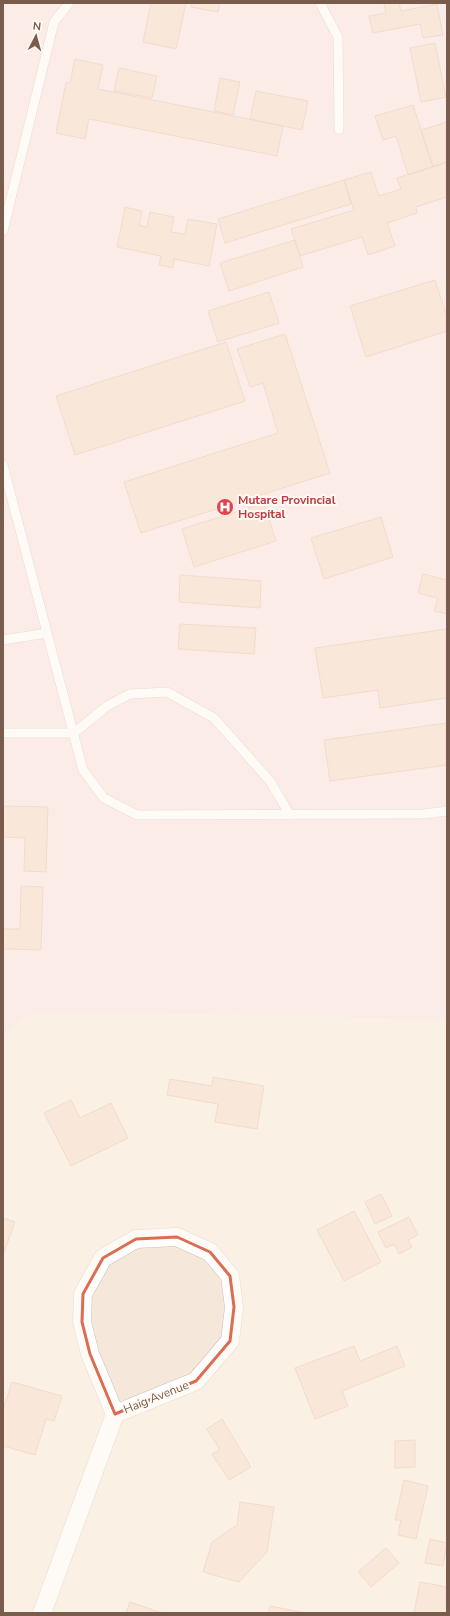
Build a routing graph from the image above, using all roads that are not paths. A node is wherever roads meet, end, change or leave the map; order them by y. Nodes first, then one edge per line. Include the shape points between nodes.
1 (69, 3) edge
2 (320, 3) edge
3 (339, 129) dead end
4 (3, 231) edge
5 (3, 465) edge
6 (48, 633) junction
7 (3, 640) edge
8 (3, 733) edge
9 (74, 733) junction
10 (447, 811) edge
11 (290, 814) junction
12 (116, 1414) junction
13 (42, 1613) edge

1 - 4 lane via 54,22
2 - 3 lane via 338,37
5 - 6 lane
6 - 7 lane
6 - 9 lane
8 - 9 lane
9 - 11 lane via 83,770 104,798 137,814
9 - 11 lane via 107,706 130,694 167,692 214,718 270,781
10 - 11 lane via 424,814
12 - 12 street, Haig Avenue via 90,1354 82,1322 83,1294 103,1258 136,1239 177,1237 210,1252 230,1276 234,1307 230,1341 196,1381
12 - 13 street, Haig Avenue

